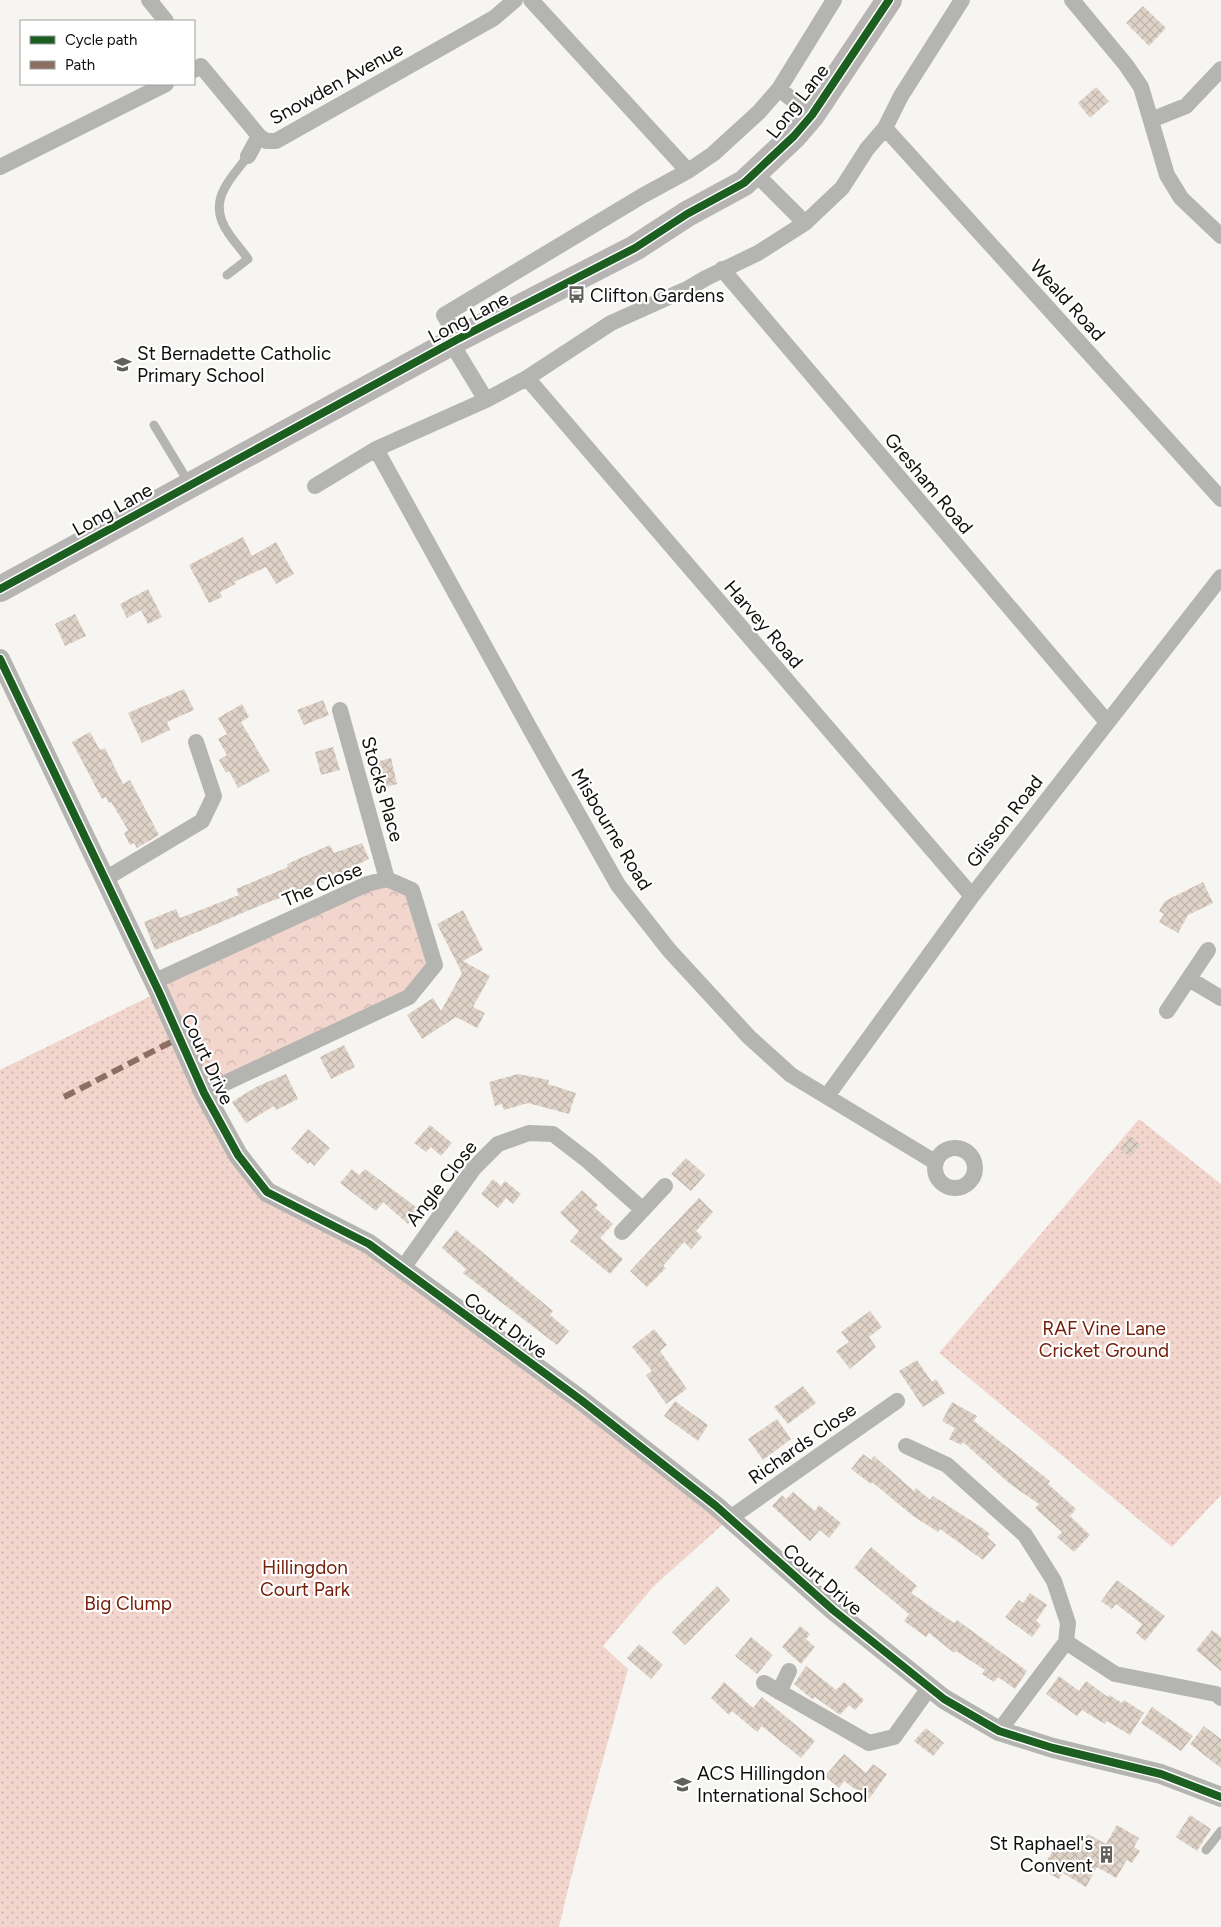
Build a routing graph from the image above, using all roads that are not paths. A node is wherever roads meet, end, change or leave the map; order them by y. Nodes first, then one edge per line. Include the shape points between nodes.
1 (149, 0) edge
2 (515, 0) edge
3 (531, 0) edge
4 (834, 0) edge
5 (890, 0) edge
6 (962, 0) edge
7 (1072, 0) edge
8 (165, 20) edge
9 (196, 65) edge
10 (1221, 69) edge
11 (164, 85) edge
12 (779, 89) junction
13 (812, 115) junction
14 (1151, 120) junction
15 (885, 128) junction
16 (259, 136) junction
17 (248, 156) joint
18 (0, 167) edge
19 (688, 171) junction
20 (756, 174) junction
21 (805, 223) junction
22 (1221, 236) edge
23 (722, 269) junction
24 (227, 275) dead end
25 (455, 342) junction
26 (527, 378) junction
27 (486, 400) junction
28 (154, 425) dead end
29 (376, 449) junction
30 (190, 485) junction
31 (316, 486) dead end
32 (1221, 499) edge
33 (1221, 577) edge
34 (0, 589) edge
35 (0, 659) edge
36 (340, 710) dead end
37 (1106, 722) junction
38 (196, 742) dead end
39 (105, 879) junction
40 (388, 879) junction
41 (972, 896) junction
42 (1208, 950) dead end
43 (1189, 978) junction
44 (153, 982) junction
45 (1221, 998) edge
46 (1166, 1011) dead end
47 (204, 1093) junction
48 (827, 1096) junction
49 (935, 1162) dead end
50 (665, 1186) dead end
51 (643, 1210) junction
52 (622, 1232) dead end
53 (402, 1268) junction
54 (897, 1401) dead end
55 (906, 1446) dead end
56 (730, 1518) junction
57 (1066, 1642) junction
58 (789, 1671) dead end
59 (764, 1683) dead end
60 (930, 1688) junction
61 (779, 1692) junction
62 (1221, 1698) edge
63 (1000, 1731) junction
64 (1221, 1797) edge
65 (1221, 1831) edge
66 (1206, 1850) dead end

1 - 8 street
2 - 16 street, Snowden Avenue via 494,18 276,141 266,141
3 - 19 street
4 - 12 street, Long Lane
5 - 13 main road, Long Lane
6 - 15 street via 901,96
7 - 14 street via 1141,87
9 - 16 street, Snowden Avenue
10 - 14 street via 1186,106
11 - 18 street
12 - 13 street, Long Lane
12 - 19 street, Long Lane via 713,154
13 - 20 main road, Long Lane
14 - 22 street via 1167,175 1181,198
15 - 21 street via 842,188
15 - 32 street, Weald Road
16 - 17 street
17 - 24 lane via 218,204 220,218 248,259
19 - 25 street, Long Lane via 444,314
20 - 21 street
20 - 25 main road, Long Lane via 635,248
21 - 23 street via 758,253
23 - 26 street via 689,288 611,323
23 - 37 street, Gresham Road
25 - 27 street
25 - 30 main road, Long Lane
26 - 27 street
26 - 41 street, Harvey Road
27 - 29 street
28 - 30 lane
29 - 31 street
29 - 48 street, Misbourne Road via 618,885 748,1038 791,1075
30 - 34 main road, Long Lane
33 - 37 street, Glisson Road
35 - 39 street, Court Drive
36 - 40 street, Stocks Place
37 - 41 street, Glisson Road
38 - 39 street via 214,796 202,821
39 - 44 street, Court Drive
40 - 44 street, The Close via 368,884
40 - 47 street, The Close via 412,890 435,965 410,997
41 - 48 street, Glisson Road
42 - 43 street
43 - 45 street
43 - 46 street
44 - 47 street, Court Drive
47 - 53 street, Court Drive via 238,1155 267,1192 369,1244
48 - 49 street, Misbourne Road
50 - 51 street
51 - 52 street
51 - 53 street, Angle Close via 553,1134 529,1133 498,1144 474,1168
53 - 56 street, Court Drive via 588,1406
54 - 56 street, Richards Close
55 - 57 street via 947,1465 1025,1535 1054,1580 1068,1623
56 - 60 street, Court Drive via 833,1610
57 - 62 street via 1115,1674 1216,1694
57 - 63 street
58 - 61 street
59 - 61 street
60 - 61 street via 894,1737 869,1743
60 - 63 street, Court Drive
63 - 64 street, Court Drive via 1053,1748 1161,1774
65 - 66 lane

